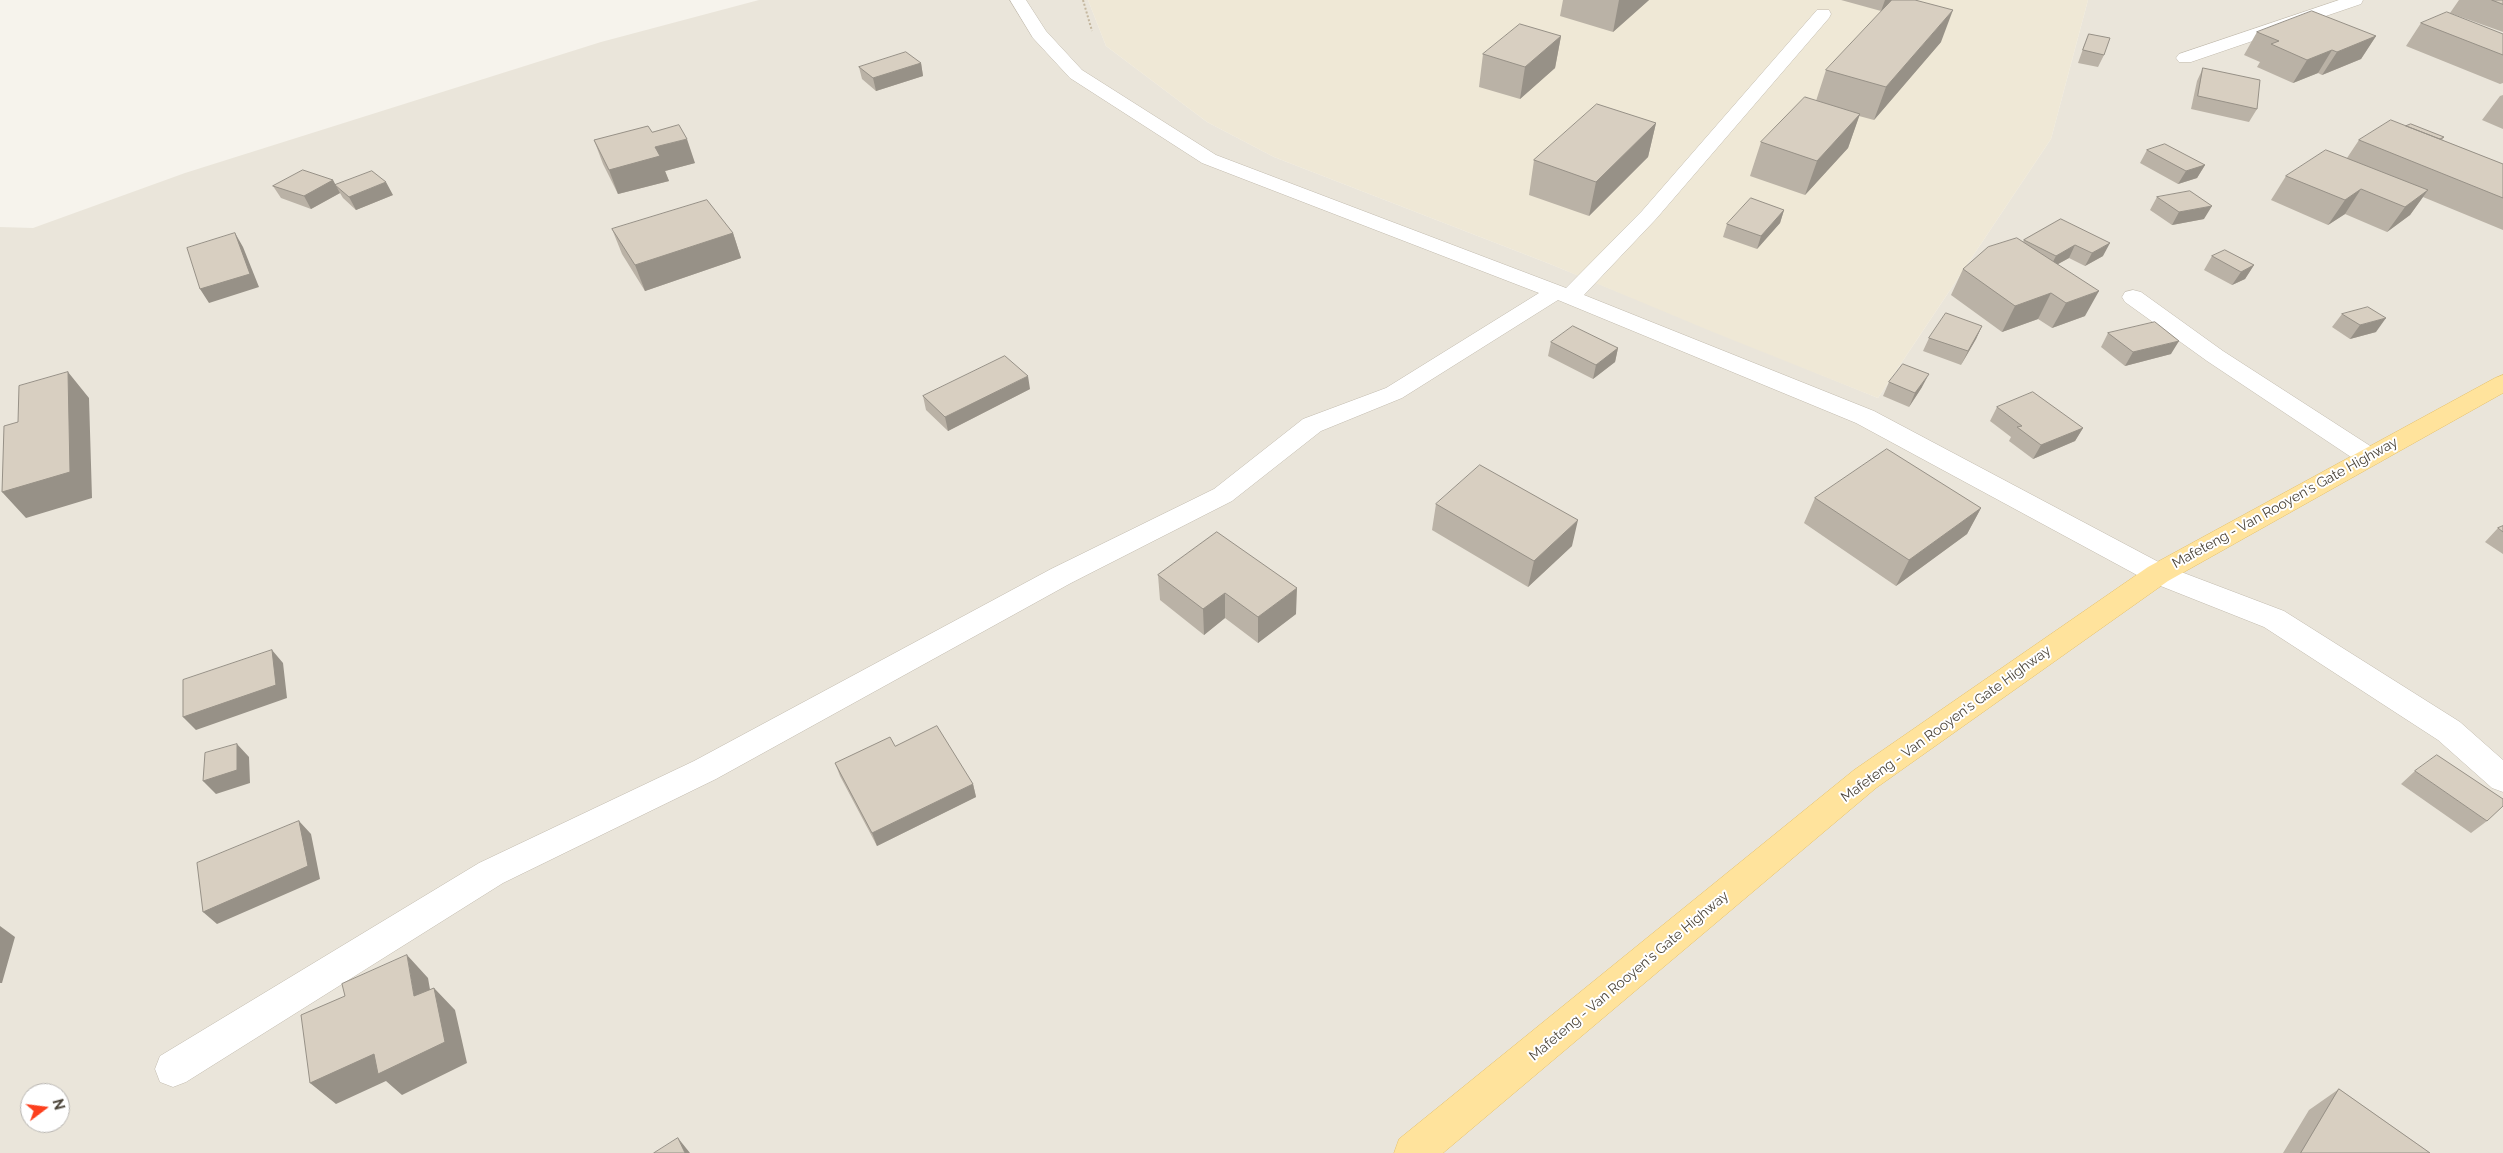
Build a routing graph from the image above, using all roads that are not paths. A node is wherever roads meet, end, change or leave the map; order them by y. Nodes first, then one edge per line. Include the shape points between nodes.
1 (1018, 0) edge
2 (2355, 0) edge
3 (1823, 14) dead end
4 (2185, 58) dead end
5 (1563, 295) junction
6 (2133, 297) dead end
7 (2503, 383) edge
8 (2369, 457) junction
9 (2158, 574) junction
10 (2503, 779) edge
11 (173, 1069) dead end
12 (1413, 1153) edge

1 - 5 street via 1040,34 1076,74 1208,160
2 - 4 street
3 - 5 street via 1649,215
5 - 9 street via 1865,416
5 - 11 street via 1394,393 1312,425 1223,495 1061,576 705,770 490,873
6 - 8 street via 2215,356
7 - 8 main road, Mafeteng - Van Rooyen's Gate Highway
8 - 9 main road, Mafeteng - Van Rooyen's Gate Highway
9 - 10 street via 2274,619 2449,731
9 - 12 main road, Mafeteng - Van Rooyen's Gate Highway via 1865,780

